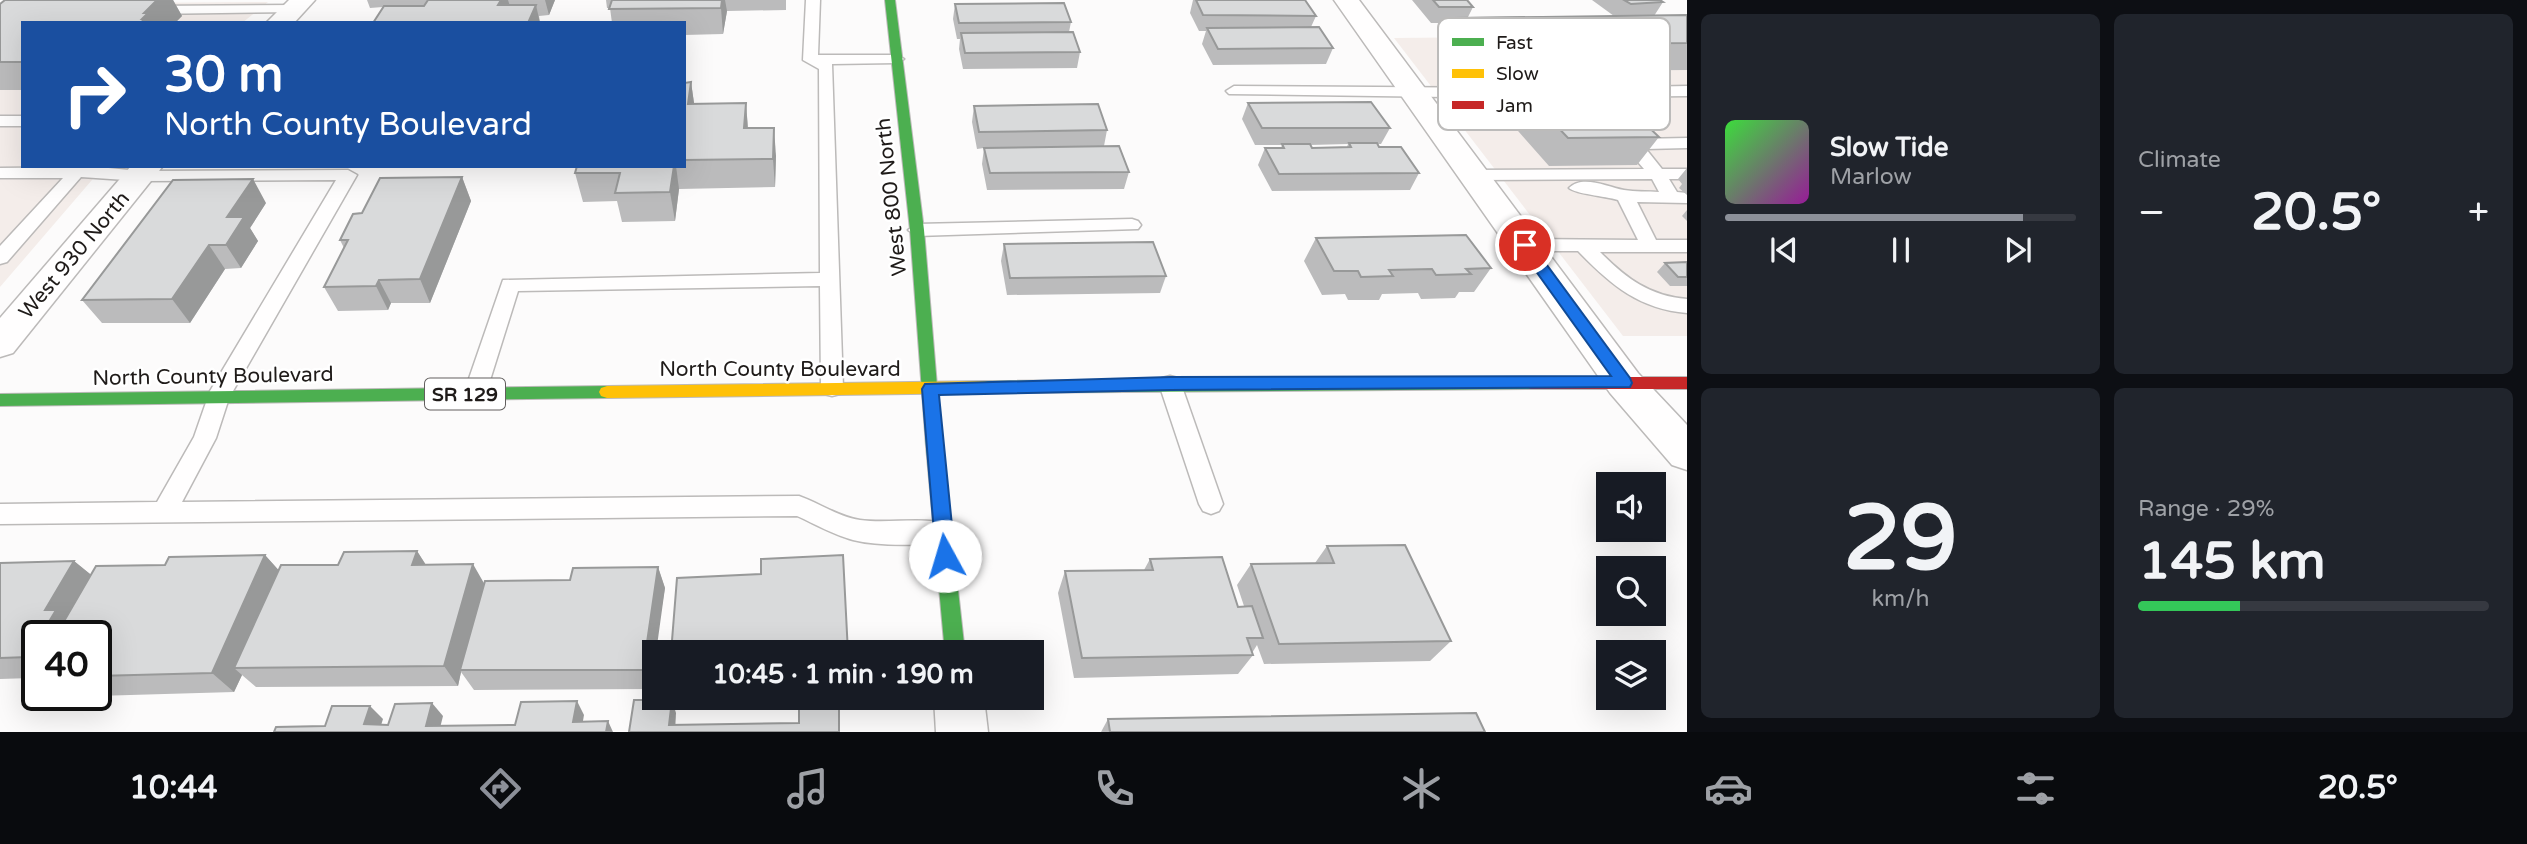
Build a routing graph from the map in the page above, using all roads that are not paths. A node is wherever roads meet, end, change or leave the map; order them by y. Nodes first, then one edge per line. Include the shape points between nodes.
1 (813, 0) edge
2 (890, 0) edge
3 (1346, 0) edge
4 (129, 10) edge
5 (292, 11) edge
6 (897, 59) junction
7 (810, 60) junction
8 (1234, 91) dead end
9 (1410, 92) junction
10 (1438, 92) edge
11 (0, 121) edge
12 (21, 121) edge
13 (1620, 130) edge
14 (1687, 143) edge
15 (1636, 144) junction
16 (144, 171) edge
17 (0, 173) edge
18 (76, 173) junction
19 (1658, 174) junction
20 (1687, 174) edge
21 (1475, 181) junction
22 (1625, 196) junction
23 (1679, 197) edge
24 (1132, 225) dead end
25 (917, 230) junction
26 (1525, 245) junction
27 (1583, 245) junction
28 (1650, 246) junction
29 (1687, 246) edge
30 (0, 258) edge
31 (829, 279) junction
32 (1687, 306) edge
33 (0, 344) edge
34 (1170, 383) junction
35 (1624, 383) junction
36 (1687, 383) edge
37 (832, 388) junction
38 (930, 389) junction
39 (475, 393) junction
40 (218, 397) junction
41 (0, 400) edge
42 (1687, 453) edge
43 (1211, 505) dead end
44 (163, 512) junction
45 (0, 514) edge
46 (943, 532) junction
47 (954, 640) edge
48 (960, 710) edge
49 (962, 732) edge

1 - 7 lane
2 - 6 main road, West 800 North
3 - 9 street
4 - 5 lane
6 - 7 lane
6 - 25 main road, West 800 North
7 - 31 lane via 826,67
8 - 9 lane
9 - 10 lane
9 - 21 street
11 - 12 lane
13 - 15 lane
14 - 15 lane
15 - 19 lane
16 - 18 lane
16 - 33 street, West 930 North
16 - 40 lane via 348,176
17 - 18 lane
18 - 30 lane
19 - 20 lane
19 - 21 lane
19 - 23 lane
21 - 22 lane via 1599,188
21 - 26 street
22 - 23 lane
22 - 28 lane
24 - 25 lane
25 - 38 main road, West 800 North
26 - 27 lane
26 - 35 street
27 - 28 lane
27 - 32 lane via 1636,293 1653,302
28 - 29 lane
31 - 37 lane
31 - 39 lane via 510,285
34 - 35 main road, North County Boulevard / SR 129
34 - 38 main road, North County Boulevard / SR 129
34 - 43 lane
35 - 36 main road, North County Boulevard / SR 129
35 - 42 street
37 - 38 main road, North County Boulevard / SR 129
37 - 39 main road, North County Boulevard / SR 129
38 - 46 main road, West 800 North
39 - 40 main road, North County Boulevard / SR 129
40 - 41 main road, North County Boulevard / SR 129
40 - 44 lane via 205,438
44 - 45 lane
44 - 46 lane via 799,506 854,530
46 - 47 main road, West 800 North
48 - 49 street

